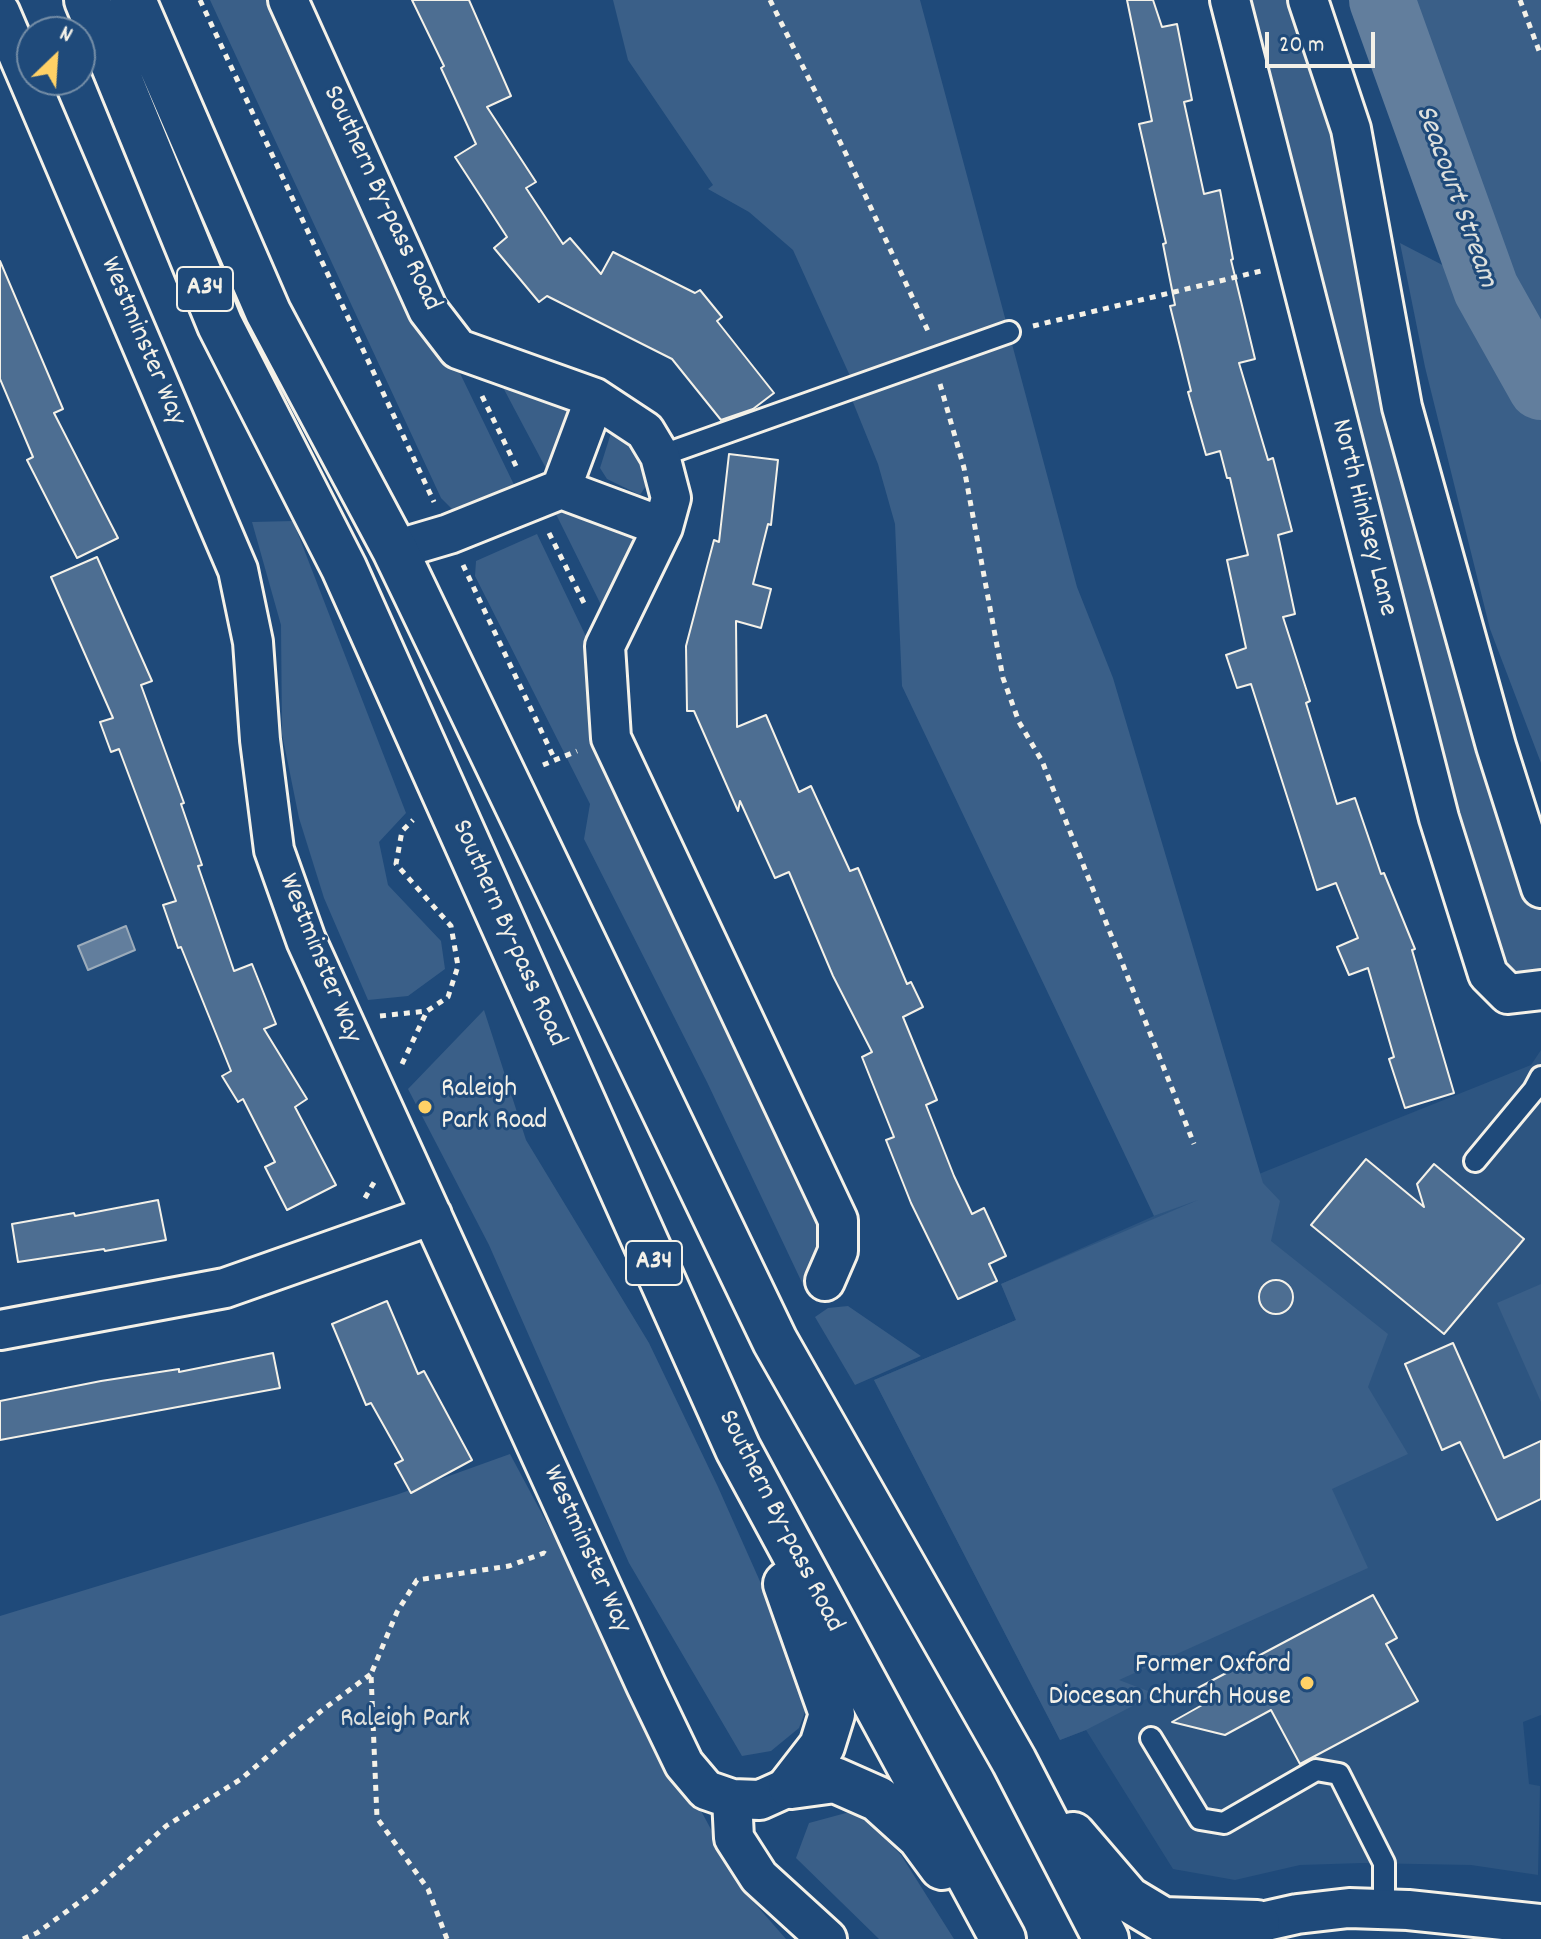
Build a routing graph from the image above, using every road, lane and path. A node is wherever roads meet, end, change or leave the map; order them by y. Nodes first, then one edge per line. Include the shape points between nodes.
1 (87, 0) edge
2 (133, 0) edge
3 (200, 0) edge
4 (288, 0) edge
5 (770, 0) edge
6 (1230, 0) edge
7 (1308, 0) edge
8 (1520, 0) edge
9 (0, 12) edge
10 (1541, 56) edge
11 (1297, 262) junction
12 (1009, 332) joint
13 (936, 357) junction
14 (595, 398) junction
15 (660, 456) junction
16 (561, 489) junction
17 (663, 527) junction
18 (449, 534) junction
19 (395, 550) junction
20 (543, 765) dead end
21 (414, 819) dead end
22 (1541, 888) edge
23 (1541, 990) edge
24 (427, 1011) dead end
25 (1541, 1077) edge
26 (397, 1140) junction
27 (1194, 1144) dead end
28 (1475, 1161) dead end
29 (432, 1215) junction
30 (338, 1248) junction
31 (825, 1281) dead end
32 (0, 1330) edge
33 (738, 1449) junction
34 (587, 1554) junction
35 (371, 1674) junction
36 (1151, 1738) dead end
37 (1014, 1761) junction
38 (791, 1786) junction
39 (732, 1799) junction
40 (1384, 1910) junction
41 (1541, 1924) edge
42 (1242, 1931) edge
43 (23, 1939) edge
44 (447, 1939) edge
45 (827, 1939) edge
46 (995, 1939) edge
47 (1003, 1939) edge
48 (1106, 1939) edge

1 - 33 highway, Southern By-pass Road / A34 via 220,325 344,568
2 - 19 highway, A34 via 268,312
3 - 18 path
4 - 14 street, Southern By-pass Road via 428,310 458,349
5 - 13 path
6 - 11 street, North Hinksey Lane
7 - 22 street via 1351,129 1402,407
8 - 10 path
9 - 26 street, Westminster Way via 238,570 253,642 274,850 306,940
11 - 12 path
11 - 23 street, North Hinksey Lane via 1439,818 1488,974 1508,994
12 - 13 lane
13 - 15 lane
13 - 27 path via 964,468 1003,678 1019,722 1048,775
14 - 15 street, Southern By-pass Road via 645,431
14 - 16 street
15 - 17 street, Southern By-pass Road via 671,498
16 - 17 street
16 - 18 street
17 - 31 street, Southern By-pass Road via 605,646 611,738 838,1220 838,1251
18 - 19 street
18 - 20 path via 555,760
19 - 37 highway, A34 via 775,1341
21 - 24 path via 402,831 396,864 451,926 458,966 448,997
25 - 28 lane
26 - 29 street, Westminster Way
26 - 30 path
29 - 30 street
29 - 34 street, Westminster Way
30 - 32 street via 225,1288
33 - 38 highway via 832,1714 822,1746
33 - 47 highway, Southern By-pass Road / A34
34 - 35 path via 568,1562 544,1553 509,1566 417,1580
34 - 39 street, Westminster Way via 684,1764 706,1790
35 - 43 path via 241,1779 166,1826 96,1890
35 - 44 path via 377,1818 428,1889
36 - 40 lane via 1200,1819 1224,1823 1316,1770 1339,1774 1384,1863
37 - 42 highway via 1128,1899 1163,1920
37 - 48 highway, A34
38 - 39 street via 760,1800
38 - 46 highway via 835,1780 878,1799 920,1837
39 - 45 street via 734,1838 759,1877
40 - 41 street
40 - 42 street via 1297,1914

